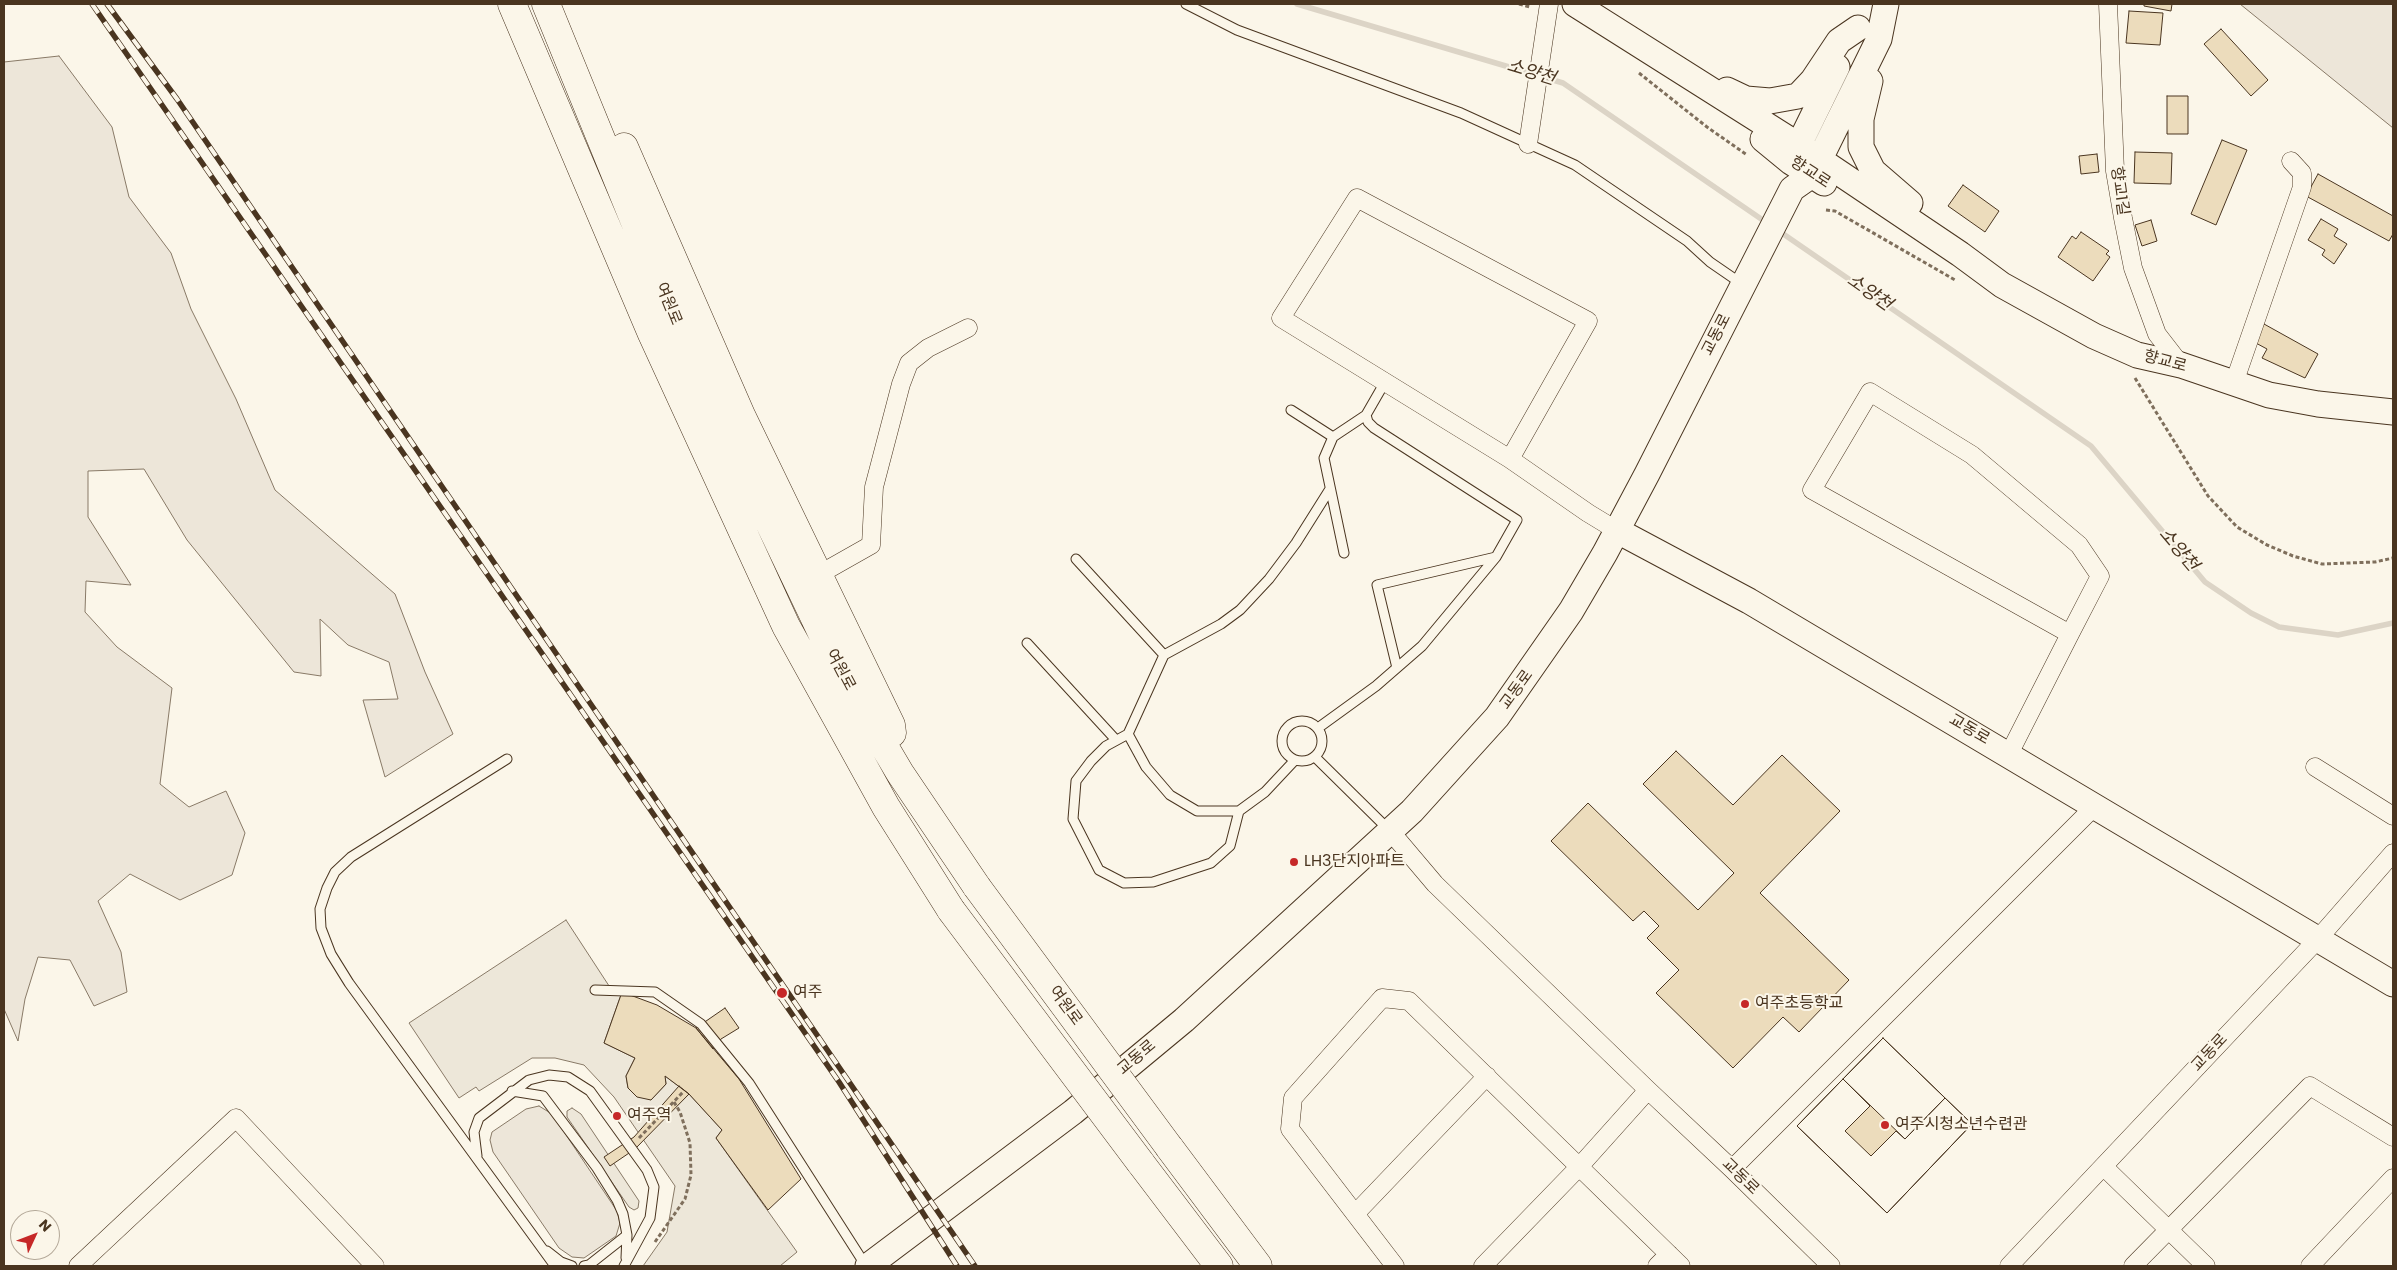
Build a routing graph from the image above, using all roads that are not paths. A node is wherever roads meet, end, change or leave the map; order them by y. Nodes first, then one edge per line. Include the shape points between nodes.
1 (512, 4) edge
2 (546, 4) edge
3 (1186, 4) edge
4 (1575, 4) edge
5 (1876, 4) edge
6 (1886, 4) edge
7 (2108, 4) edge
8 (1548, 11) edge
9 (1869, 33) junction
10 (559, 36) junction
11 (1675, 66) junction
12 (1530, 138) junction
13 (1795, 154) junction
14 (2292, 161) dead end
15 (1802, 182) junction
16 (1960, 254) junction
17 (1745, 279) junction
18 (968, 328) dead end
19 (2181, 365) junction
20 (1385, 382) junction
21 (2234, 383) junction
22 (1291, 410) dead end
23 (2393, 412) edge
24 (1366, 415) junction
25 (1332, 437) junction
26 (1510, 459) junction
27 (1330, 489) junction
28 (1616, 530) junction
29 (1344, 553) dead end
30 (1496, 557) junction
31 (1076, 559) dead end
32 (818, 575) junction
33 (2070, 634) junction
34 (1027, 643) dead end
35 (1164, 655) junction
36 (1398, 668) junction
37 (1318, 728) junction
38 (1128, 734) junction
39 (1116, 740) junction
40 (2009, 754) junction
41 (1315, 757) junction
42 (506, 759) dead end
43 (1296, 760) junction
44 (2314, 767) dead end
45 (900, 773) junction
46 (2094, 807) junction
47 (1239, 811) junction
48 (2393, 816) edge
49 (1391, 832) junction
50 (2393, 853) edge
51 (2317, 940) junction
52 (2393, 984) edge
53 (595, 990) dead end
54 (1487, 1076) junction
55 (1648, 1090) junction
56 (512, 1091) junction
57 (2393, 1137) edge
58 (477, 1157) junction
59 (2104, 1166) junction
60 (1579, 1167) junction
61 (1732, 1169) junction
62 (2393, 1178) edge
63 (1355, 1214) junction
64 (2169, 1228) junction
65 (626, 1235) junction
66 (539, 1244) junction
67 (1669, 1262) edge
68 (625, 1264) edge
69 (78, 1266) edge
70 (375, 1266) edge
71 (555, 1266) edge
72 (572, 1266) edge
73 (584, 1266) edge
74 (868, 1266) edge
75 (1219, 1266) edge
76 (1258, 1266) edge
77 (1395, 1266) edge
78 (1483, 1266) edge
79 (1831, 1266) edge
80 (2009, 1266) edge
81 (2133, 1266) edge
82 (2206, 1266) edge
83 (2310, 1266) edge

1 - 75 highway, 여원로, bridge via 652,334 786,626 886,807 951,910
2 - 10 highway, 여원로
3 - 12 lane via 1237,30
4 - 11 street, 향교로
5 - 9 street
6 - 9 street
7 - 19 street, 향교1길 via 2115,171 2133,268 2157,334
8 - 12 street
9 - 11 street via 1839,42 1798,96 1770,101 1746,99
9 - 13 street via 1817,106
9 - 15 street
9 - 16 street via 1882,52 1867,90 1861,119 1862,147 1872,171 1944,228
10 - 32 highway via 603,100 741,415
10 - 45 highway, 여원로 via 688,352 841,673
11 - 13 street, 향교로 via 1695,89
12 - 17 lane via 1687,241 1710,262
13 - 15 street
13 - 15 street, 향교로
14 - 21 street via 2302,173 2302,187
15 - 16 street, 향교로 via 1933,251
15 - 17 street, 교동로
16 - 19 street, 향교로 via 2002,285 2094,336 2137,355
17 - 28 street, 교동로
18 - 32 street via 928,348 909,363 874,487 871,545
19 - 21 street, 향교로
20 - 24 lane
20 - 26 street
20 - 26 street via 1281,318 1357,198 1588,321
21 - 23 street, 향교로 via 2269,395 2318,404
22 - 25 lane
24 - 25 lane
24 - 30 lane via 1374,428 1517,520
25 - 27 lane via 1324,458
26 - 28 street
27 - 29 lane
27 - 35 lane via 1291,550 1240,610
28 - 40 street, 교동로 via 1749,601
28 - 49 street, 교동로 via 1571,611 1497,717 1460,761
30 - 36 lane via 1422,646
30 - 36 lane via 1377,585
31 - 35 lane
32 - 45 highway via 891,725
33 - 33 street via 1812,490 1870,392 1972,455 2079,545 2100,576
33 - 40 street
34 - 39 lane
35 - 38 lane
36 - 37 lane
37 - 41 lane via 1323,740
37 - 43 lane via 1300,721 1288,727 1282,739 1283,746 1285,752
38 - 39 lane
38 - 47 lane via 1146,767 1170,795 1197,811
39 - 47 lane via 1091,761 1076,781 1073,819 1098,870 1124,884 1152,882 1211,863 1230,846
40 - 46 street, 교동로
41 - 43 lane via 1309,761
41 - 49 lane
42 - 58 lane via 351,857 335,872 320,908 321,928 331,954 349,983
43 - 47 lane via 1265,792
44 - 48 street
45 - 76 highway, 여원로, bridge via 977,887
46 - 51 street, 교동로
46 - 61 street
49 - 55 street, 교동로 via 1435,884
49 - 74 street, 교동로 via 1184,1020 1073,1112
50 - 51 street, 교동로
51 - 52 street, 교동로
51 - 59 street, 교동로
53 - 74 lane via 655,992 701,1024 749,1083
54 - 60 street
54 - 63 street
54 - 63 street via 1409,1001 1382,998 1293,1098 1290,1129
55 - 60 street
55 - 61 street, 교동로
56 - 58 lane via 479,1118 474,1132
56 - 65 lane via 543,1096 551,1104 617,1200
56 - 68 lane via 529,1080 549,1075 568,1077 590,1091 647,1170 654,1187 650,1218
57 - 64 street via 2310,1086
58 - 66 lane
59 - 64 street
59 - 80 street, 교동로
60 - 67 street
60 - 78 street
61 - 79 street, 교동로
62 - 83 street
63 - 77 street
64 - 81 street
64 - 82 street
65 - 68 lane
65 - 73 lane
66 - 71 lane
66 - 72 lane via 561,1262
69 - 70 street via 236,1118

